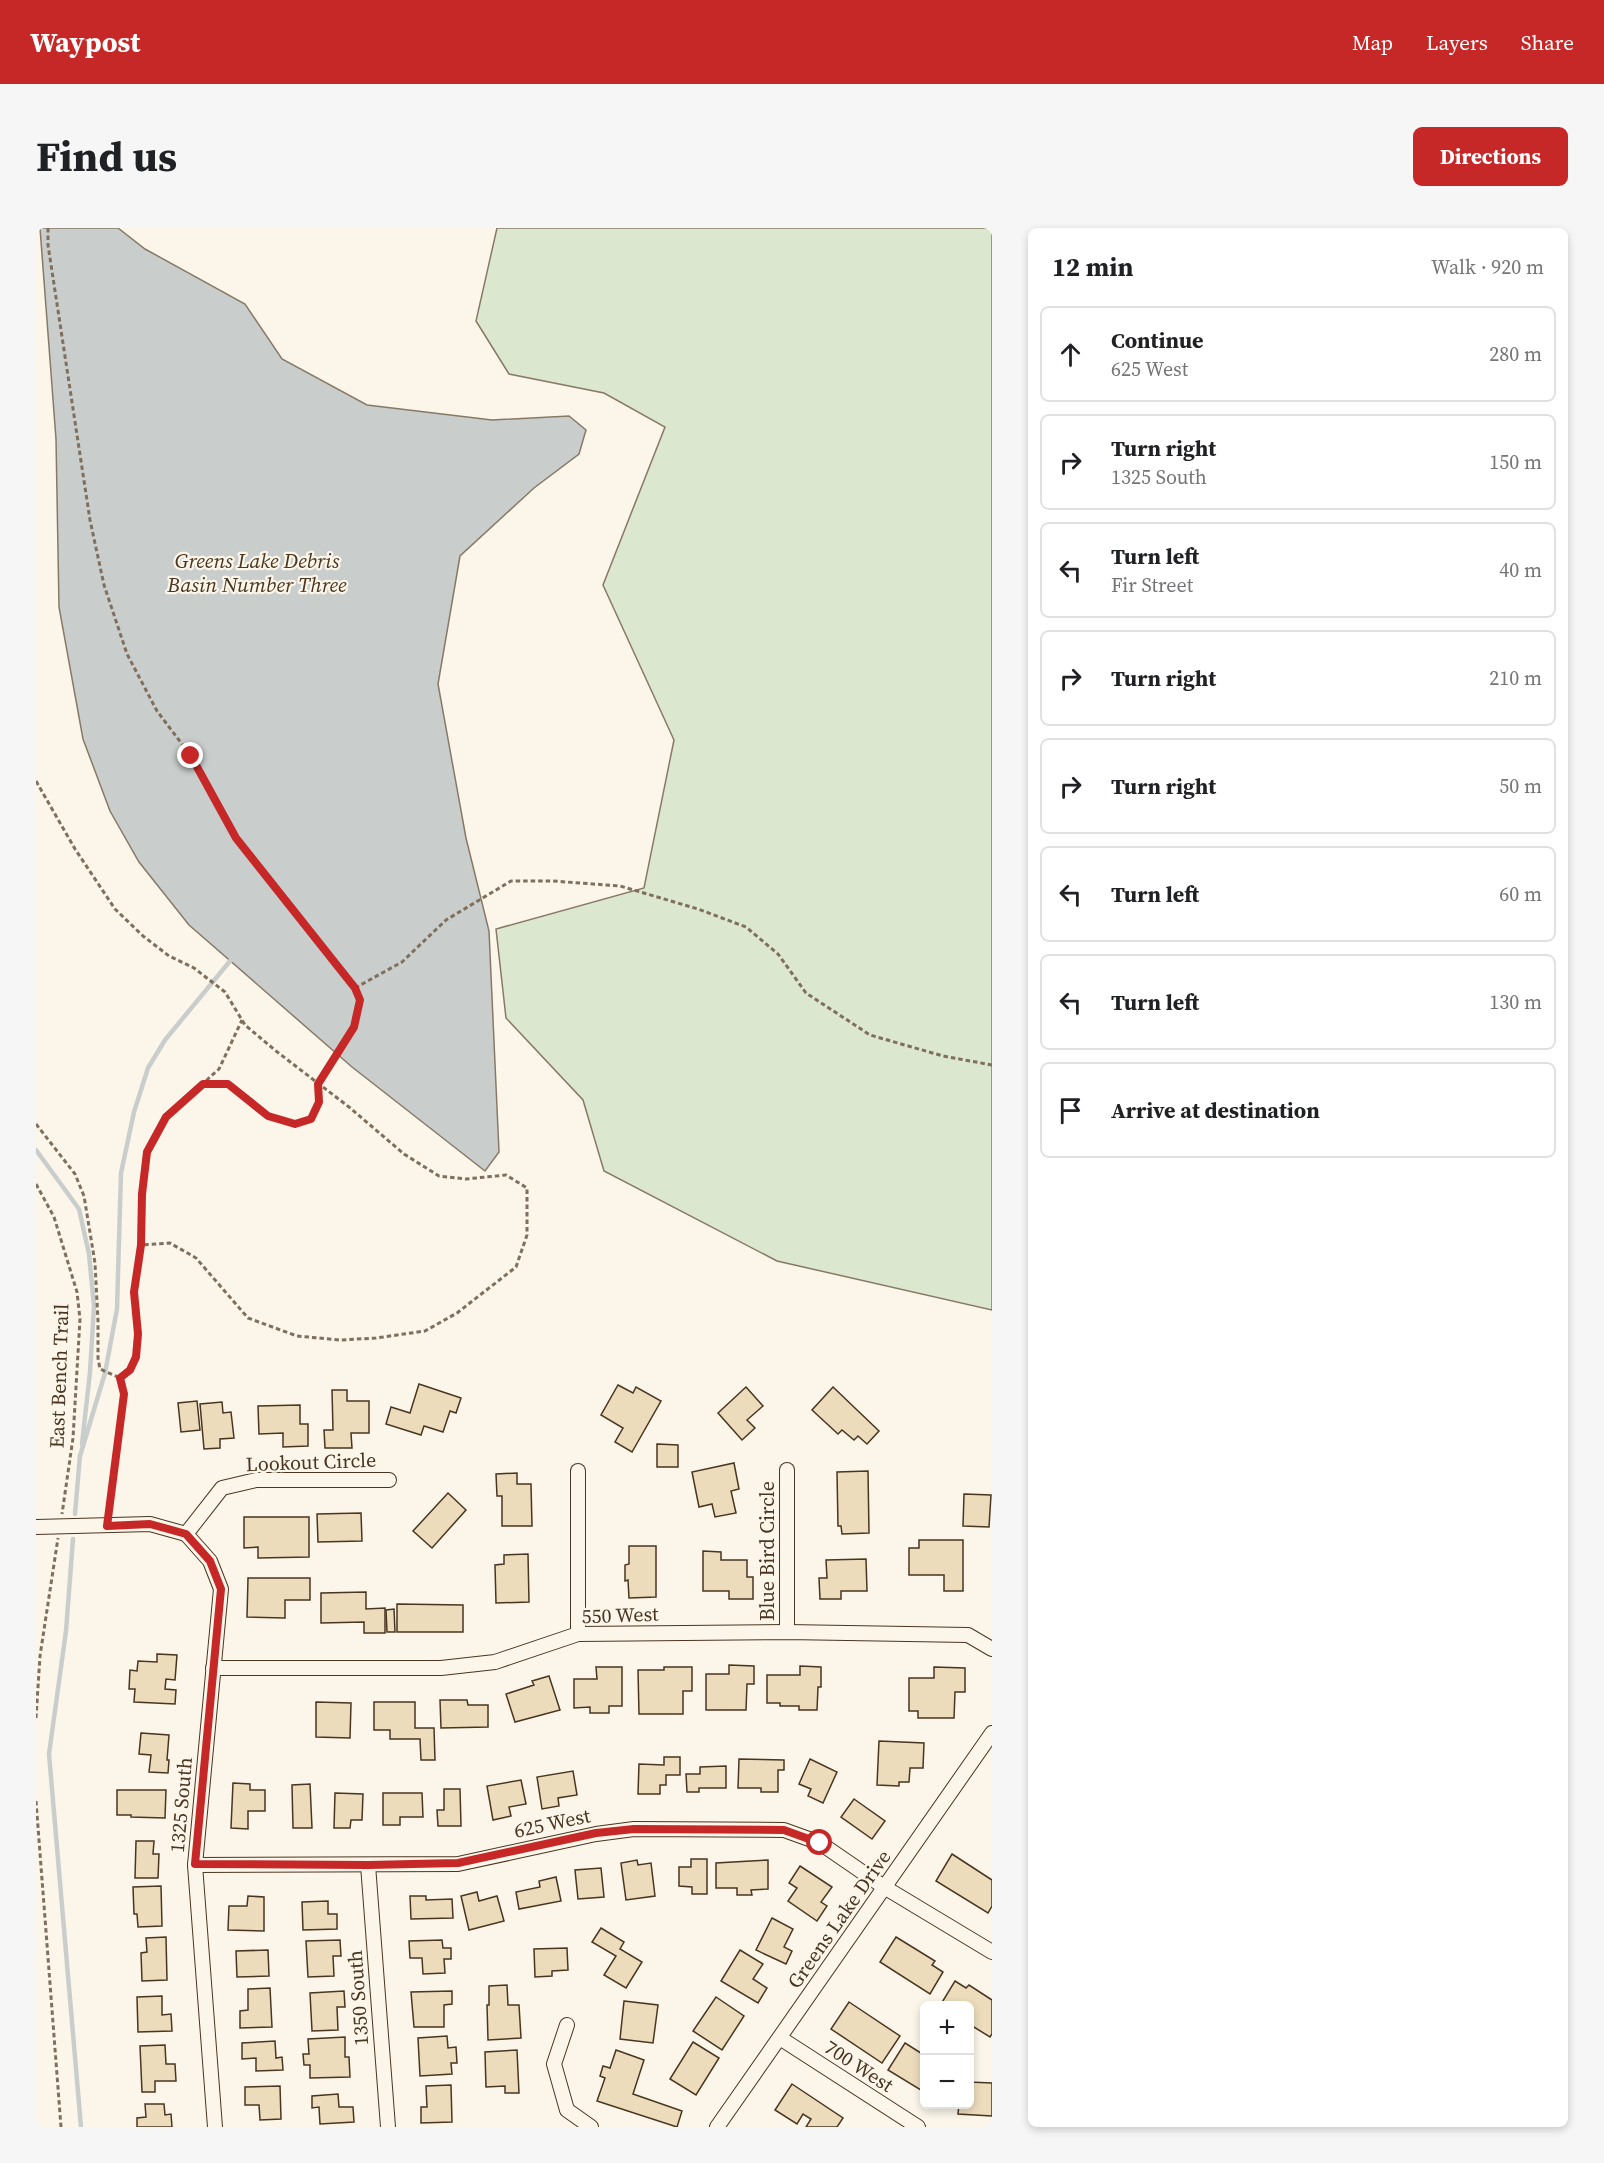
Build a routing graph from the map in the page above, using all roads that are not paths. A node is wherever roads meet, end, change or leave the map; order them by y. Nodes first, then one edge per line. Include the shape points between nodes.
1 (787, 1470) dead end
2 (579, 1471) dead end
3 (389, 1479) dead end
4 (36, 1527) edge
5 (186, 1534) junction
6 (787, 1632) junction
7 (579, 1634) junction
8 (992, 1649) edge
9 (213, 1668) junction
10 (992, 1733) edge
11 (195, 1864) junction
12 (368, 1865) junction
13 (884, 1887) junction
14 (992, 1952) edge
15 (567, 2025) dead end
16 (780, 2038) junction
17 (215, 2127) edge
18 (388, 2127) edge
19 (591, 2127) edge
20 (717, 2127) edge
21 (918, 2127) edge

1 - 6 street, Blue Bird Circle
2 - 7 street
3 - 5 street, Lookout Circle via 256,1479 222,1488
4 - 5 street via 150,1524
5 - 9 street, 1325 South via 210,1561 221,1589
6 - 7 street, 550 West
6 - 8 street, 550 West via 968,1635
7 - 9 street, 550 West via 495,1662 441,1668
9 - 11 street, 1325 South
10 - 13 street, Greens Lake Drive
11 - 12 street, 625 West
11 - 17 street, 1325 South
12 - 13 street, 625 West via 458,1863 596,1833 634,1829 784,1830 820,1843
12 - 18 street, 1350 South
13 - 14 street, 625 West
13 - 16 street, Greens Lake Drive
15 - 19 street via 554,2064 567,2110
16 - 20 street, Greens Lake Drive
16 - 21 street, 700 West

